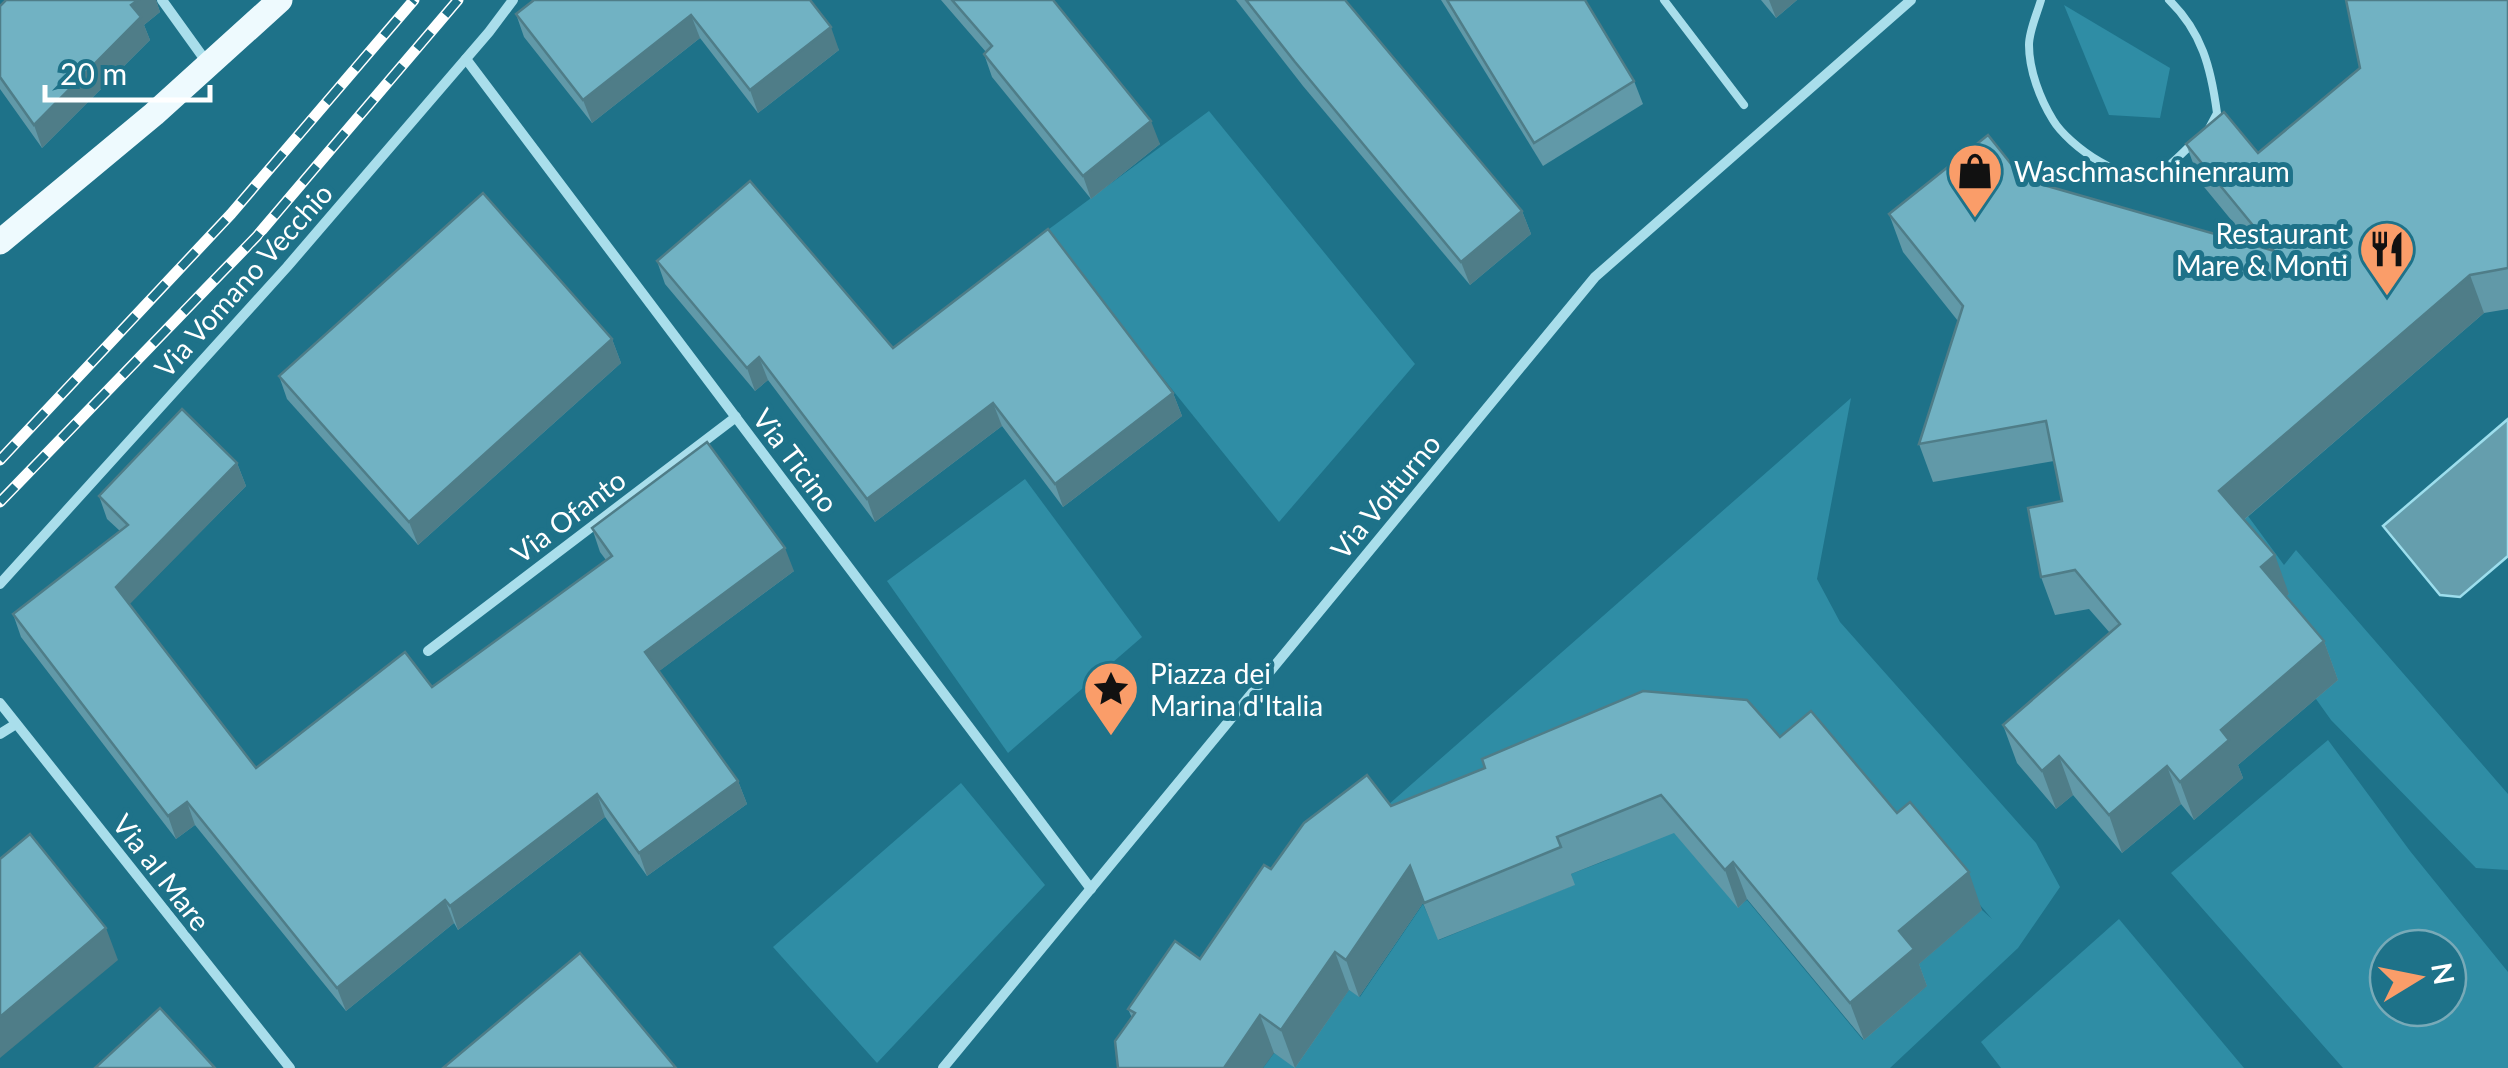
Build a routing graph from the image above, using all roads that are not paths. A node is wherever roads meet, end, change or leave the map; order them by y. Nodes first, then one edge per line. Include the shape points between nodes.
1 (162, 0) edge
2 (280, 0) edge
3 (512, 0) edge
4 (1664, 0) edge
5 (1911, 0) edge
6 (2041, 0) edge
7 (2168, 0) edge
8 (466, 59) junction
9 (209, 65) junction
10 (1744, 105) dead end
11 (0, 242) edge
12 (736, 418) junction
13 (0, 584) edge
14 (428, 651) dead end
15 (0, 703) edge
16 (16, 724) junction
17 (0, 734) edge
18 (1091, 888) junction
19 (290, 1068) edge
20 (943, 1068) edge

1 - 9 street
2 - 9 main road
3 - 8 street, Via Vomano Vecchio
4 - 10 lane
5 - 18 street, Via Volturno via 1596,277
6 - 7 lane via 2029,44 2036,83 2054,123 2111,169 2135,176 2156,174 2206,132 2217,113 2206,55
8 - 12 street, Via Ticino
8 - 13 street, Via Vomano Vecchio
9 - 11 main road
12 - 14 street, Via Ofanto
12 - 18 street, Via Ticino
15 - 16 street, Via al Mare
16 - 17 street
16 - 19 street, Via al Mare
18 - 20 street, Via Volturno

